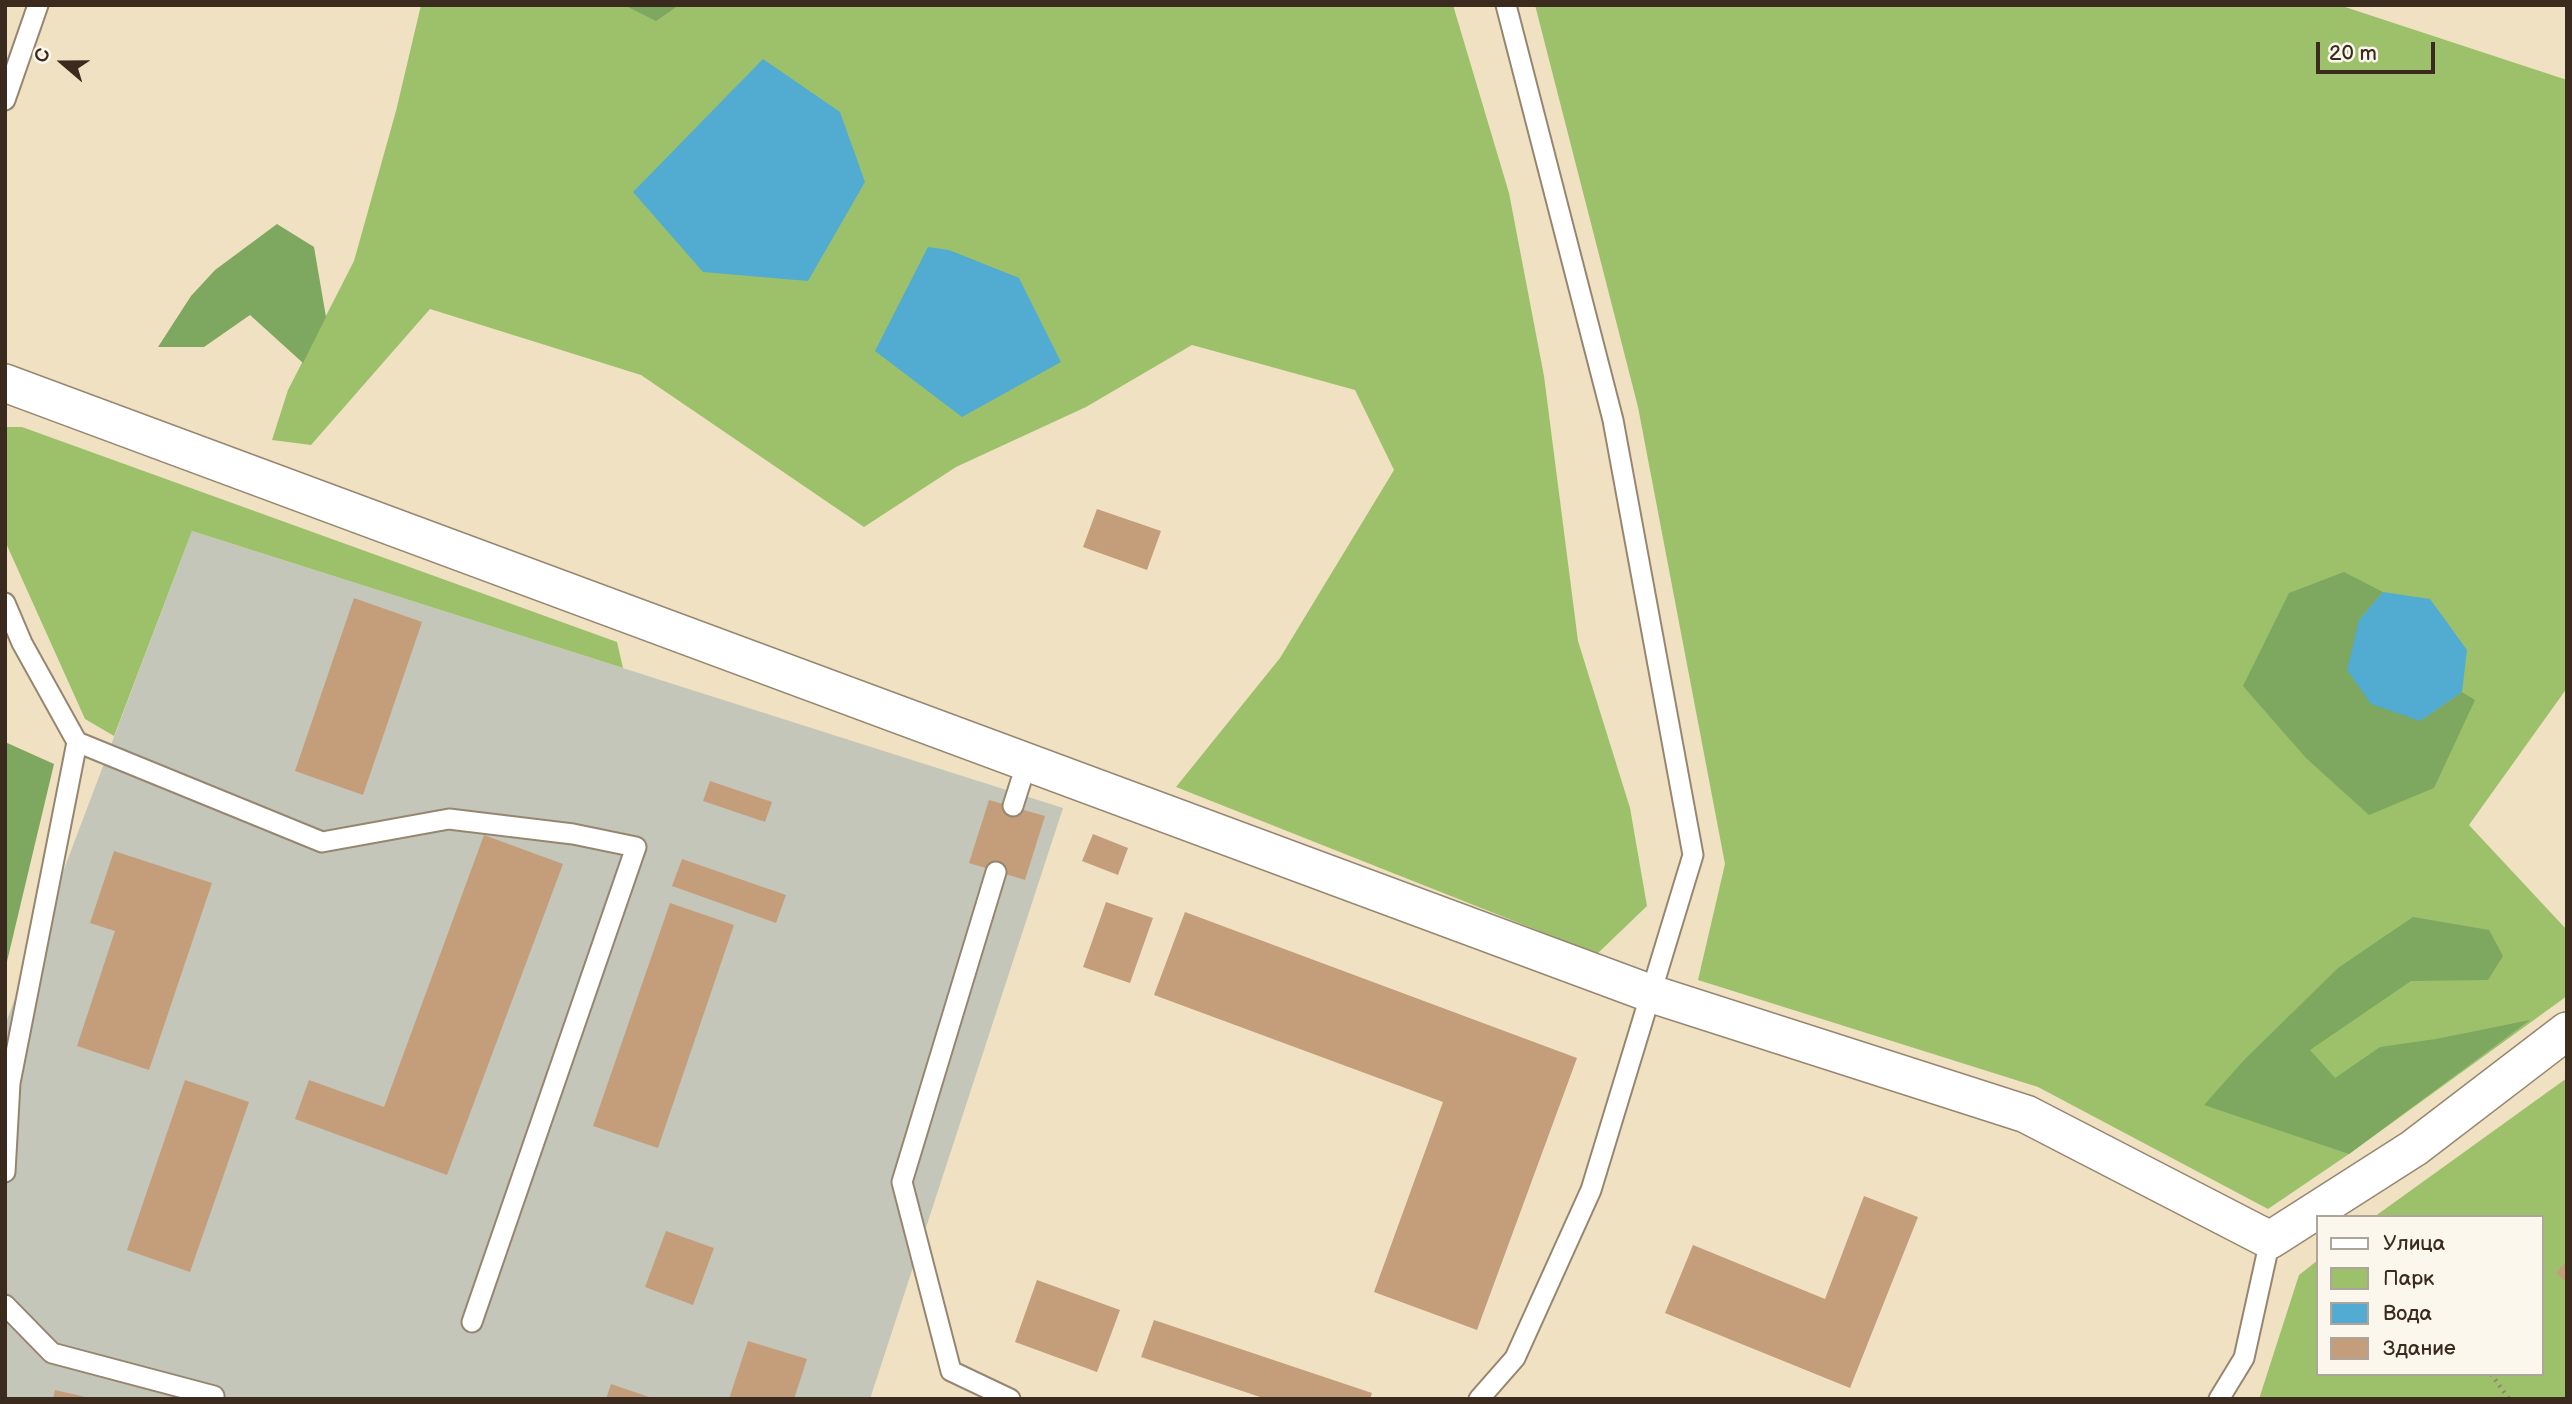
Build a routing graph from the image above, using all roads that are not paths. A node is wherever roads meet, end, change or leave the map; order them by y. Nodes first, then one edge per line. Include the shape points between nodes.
1 (38, 5) edge
2 (1506, 5) edge
3 (5, 100) edge
4 (5, 383) edge
5 (5, 603) edge
6 (77, 742) junction
7 (1027, 762) junction
8 (1013, 806) dead end
9 (996, 872) dead end
10 (1652, 994) junction
11 (2567, 1031) edge
12 (5, 1172) edge
13 (2270, 1240) junction
14 (5, 1305) edge
15 (472, 1322) dead end
16 (214, 1396) dead end
17 (1010, 1399) edge
18 (1479, 1399) edge
19 (2218, 1399) edge

1 - 3 lane
2 - 10 lane via 1613,420 1693,855
4 - 7 street
5 - 6 lane
6 - 12 lane via 10,1083
6 - 15 lane via 322,842 449,819 573,834 636,847
7 - 8 lane
7 - 10 street
9 - 17 lane via 902,1182 951,1371
10 - 13 street via 2026,1114
10 - 18 lane via 1591,1191 1515,1358
11 - 13 street via 2414,1148
13 - 19 lane via 2244,1358
14 - 16 lane via 52,1353

